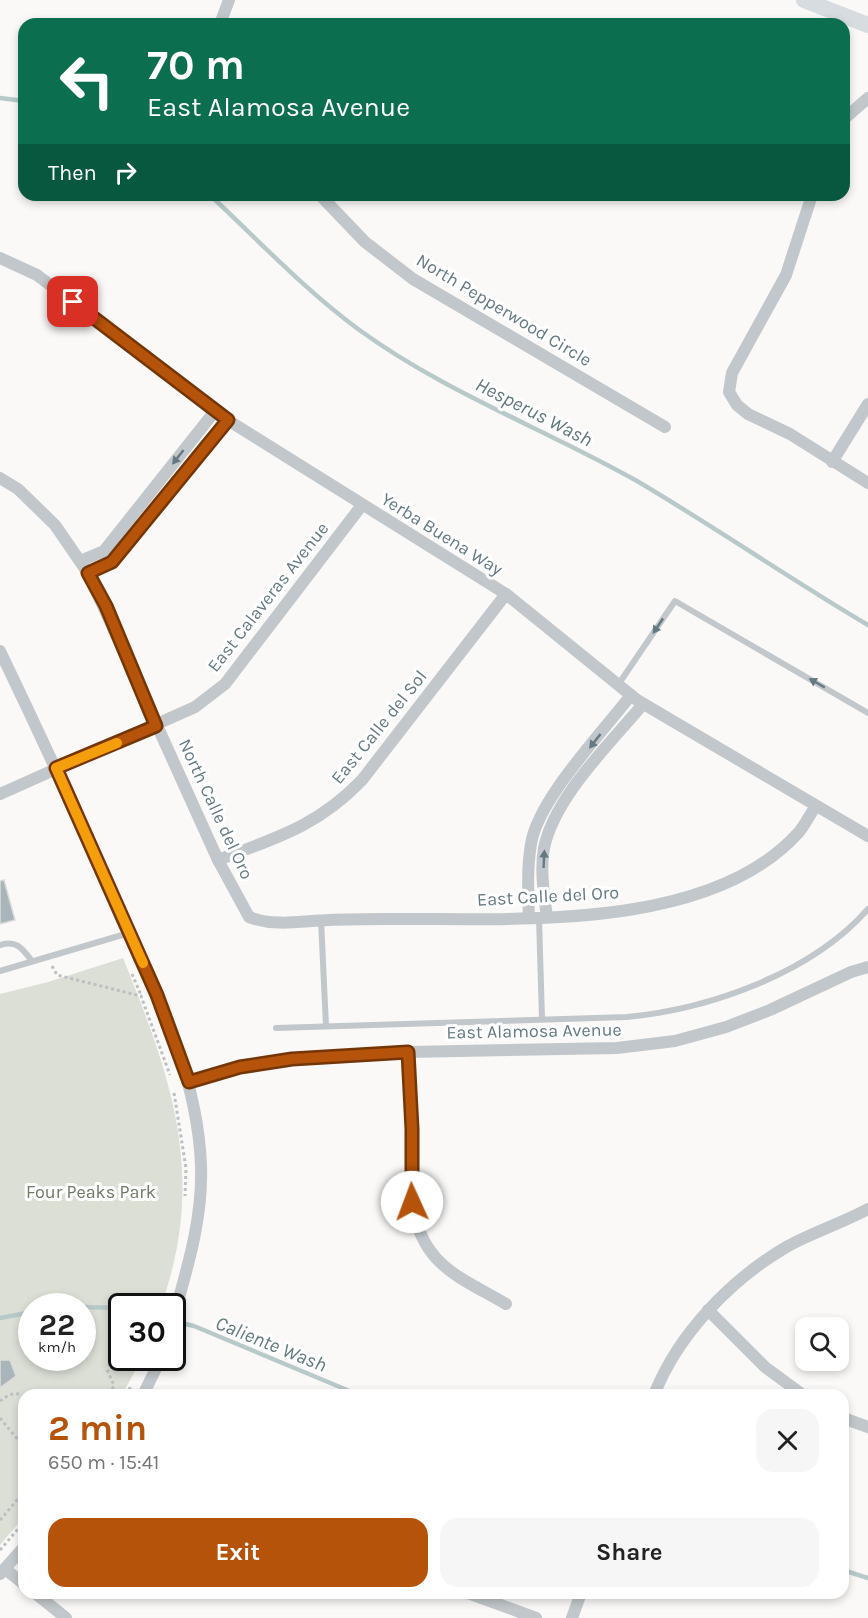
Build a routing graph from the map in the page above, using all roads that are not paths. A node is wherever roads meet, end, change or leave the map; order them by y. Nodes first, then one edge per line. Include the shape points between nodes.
1 (230, 0) edge
2 (804, 0) edge
3 (222, 18) edge
4 (868, 25) edge
5 (868, 98) edge
6 (850, 114) edge
7 (325, 201) edge
8 (810, 201) edge
9 (0, 258) edge
10 (868, 404) edge
11 (215, 411) junction
12 (228, 420) junction
13 (665, 427) dead end
14 (832, 462) junction
15 (0, 478) edge
16 (868, 483) edge
17 (362, 505) junction
18 (81, 561) junction
19 (88, 573) junction
20 (506, 594) junction
21 (0, 651) edge
22 (618, 685) junction
23 (631, 695) junction
24 (643, 704) junction
25 (868, 713) edge
26 (156, 726) junction
27 (56, 768) junction
28 (0, 794) edge
29 (816, 806) junction
30 (868, 836) edge
31 (219, 860) junction
32 (868, 909) edge
33 (249, 917) joint
34 (538, 917) junction
35 (321, 920) junction
36 (129, 933) junction
37 (0, 945) edge
38 (32, 961) junction
39 (868, 967) edge
40 (0, 971) edge
41 (542, 1019) junction
42 (326, 1026) junction
43 (276, 1028) dead end
44 (408, 1052) junction
45 (189, 1082) junction
46 (868, 1209) edge
47 (180, 1293) edge
48 (506, 1304) dead end
49 (708, 1310) junction
50 (154, 1371) edge
51 (146, 1389) edge
52 (656, 1389) edge
53 (795, 1389) edge
54 (849, 1420) edge
55 (868, 1427) edge
56 (18, 1554) edge
57 (2, 1572) edge
58 (18, 1581) edge
59 (42, 1599) edge
60 (484, 1599) edge
61 (579, 1599) edge
62 (66, 1618) edge
63 (536, 1618) edge
64 (572, 1618) edge

1 - 3 street
2 - 4 main road
5 - 6 street
7 - 13 street, North Pepperwood Circle via 365,242 413,279
8 - 14 street via 786,275 732,373 729,392 748,414 790,434
9 - 11 street, Yerba Buena Way via 37,275
10 - 14 street
11 - 12 street, Yerba Buena Way
11 -> 18 street via 104,551
12 - 17 street, Yerba Buena Way
12 - 19 street via 112,562
14 - 16 street
15 - 18 street, North Calle del Oro via 18,489 55,525
17 - 20 street, Yerba Buena Way
17 - 26 street, East Calaveras Avenue via 225,684 195,707
18 - 19 street, North Calle del Oro
19 - 26 street, North Calle del Oro via 106,606
20 - 22 street, Yerba Buena Way
20 - 31 street, East Calle del Sol via 362,780 338,805 309,823
21 - 27 street
22 - 23 street, Yerba Buena Way
25 -> 22 lane via 675,601
23 - 24 street, Yerba Buena Way
23 -> 34 street via 564,781 540,819 531,842
24 - 29 street, Yerba Buena Way
34 -> 24 street via 544,849 552,823 574,787
26 - 27 street, East Calaveras Avenue
26 - 31 street, North Calle del Oro
27 - 28 street, East Calaveras Avenue
27 - 36 street
29 - 30 street, Yerba Buena Way
29 - 34 street, East Calle del Oro via 800,831 781,850 712,888 678,901 643,908
31 - 33 street, North Calle del Oro
32 - 41 lane via 843,934 804,960 717,999 656,1014
33 - 35 street, East Calle del Oro via 267,923
34 - 35 street, East Calle del Oro
34 - 41 lane
35 - 42 lane
36 - 38 lane
36 - 45 street
37 - 38 lane via 20,945
38 - 40 lane
39 - 44 street, East Alamosa Avenue via 726,1027 675,1041 617,1048
41 - 42 lane
42 - 43 lane
44 - 45 street, East Alamosa Avenue via 292,1059 240,1067
44 - 48 street via 412,1202 417,1228 435,1257 448,1269
45 - 47 street via 201,1166 192,1252
46 - 49 street via 766,1259
49 - 52 street via 664,1370
49 - 53 street via 765,1367
50 - 51 street
54 - 55 street
56 - 57 street
57 - 58 street
59 - 62 street
60 - 63 street
61 - 64 street

